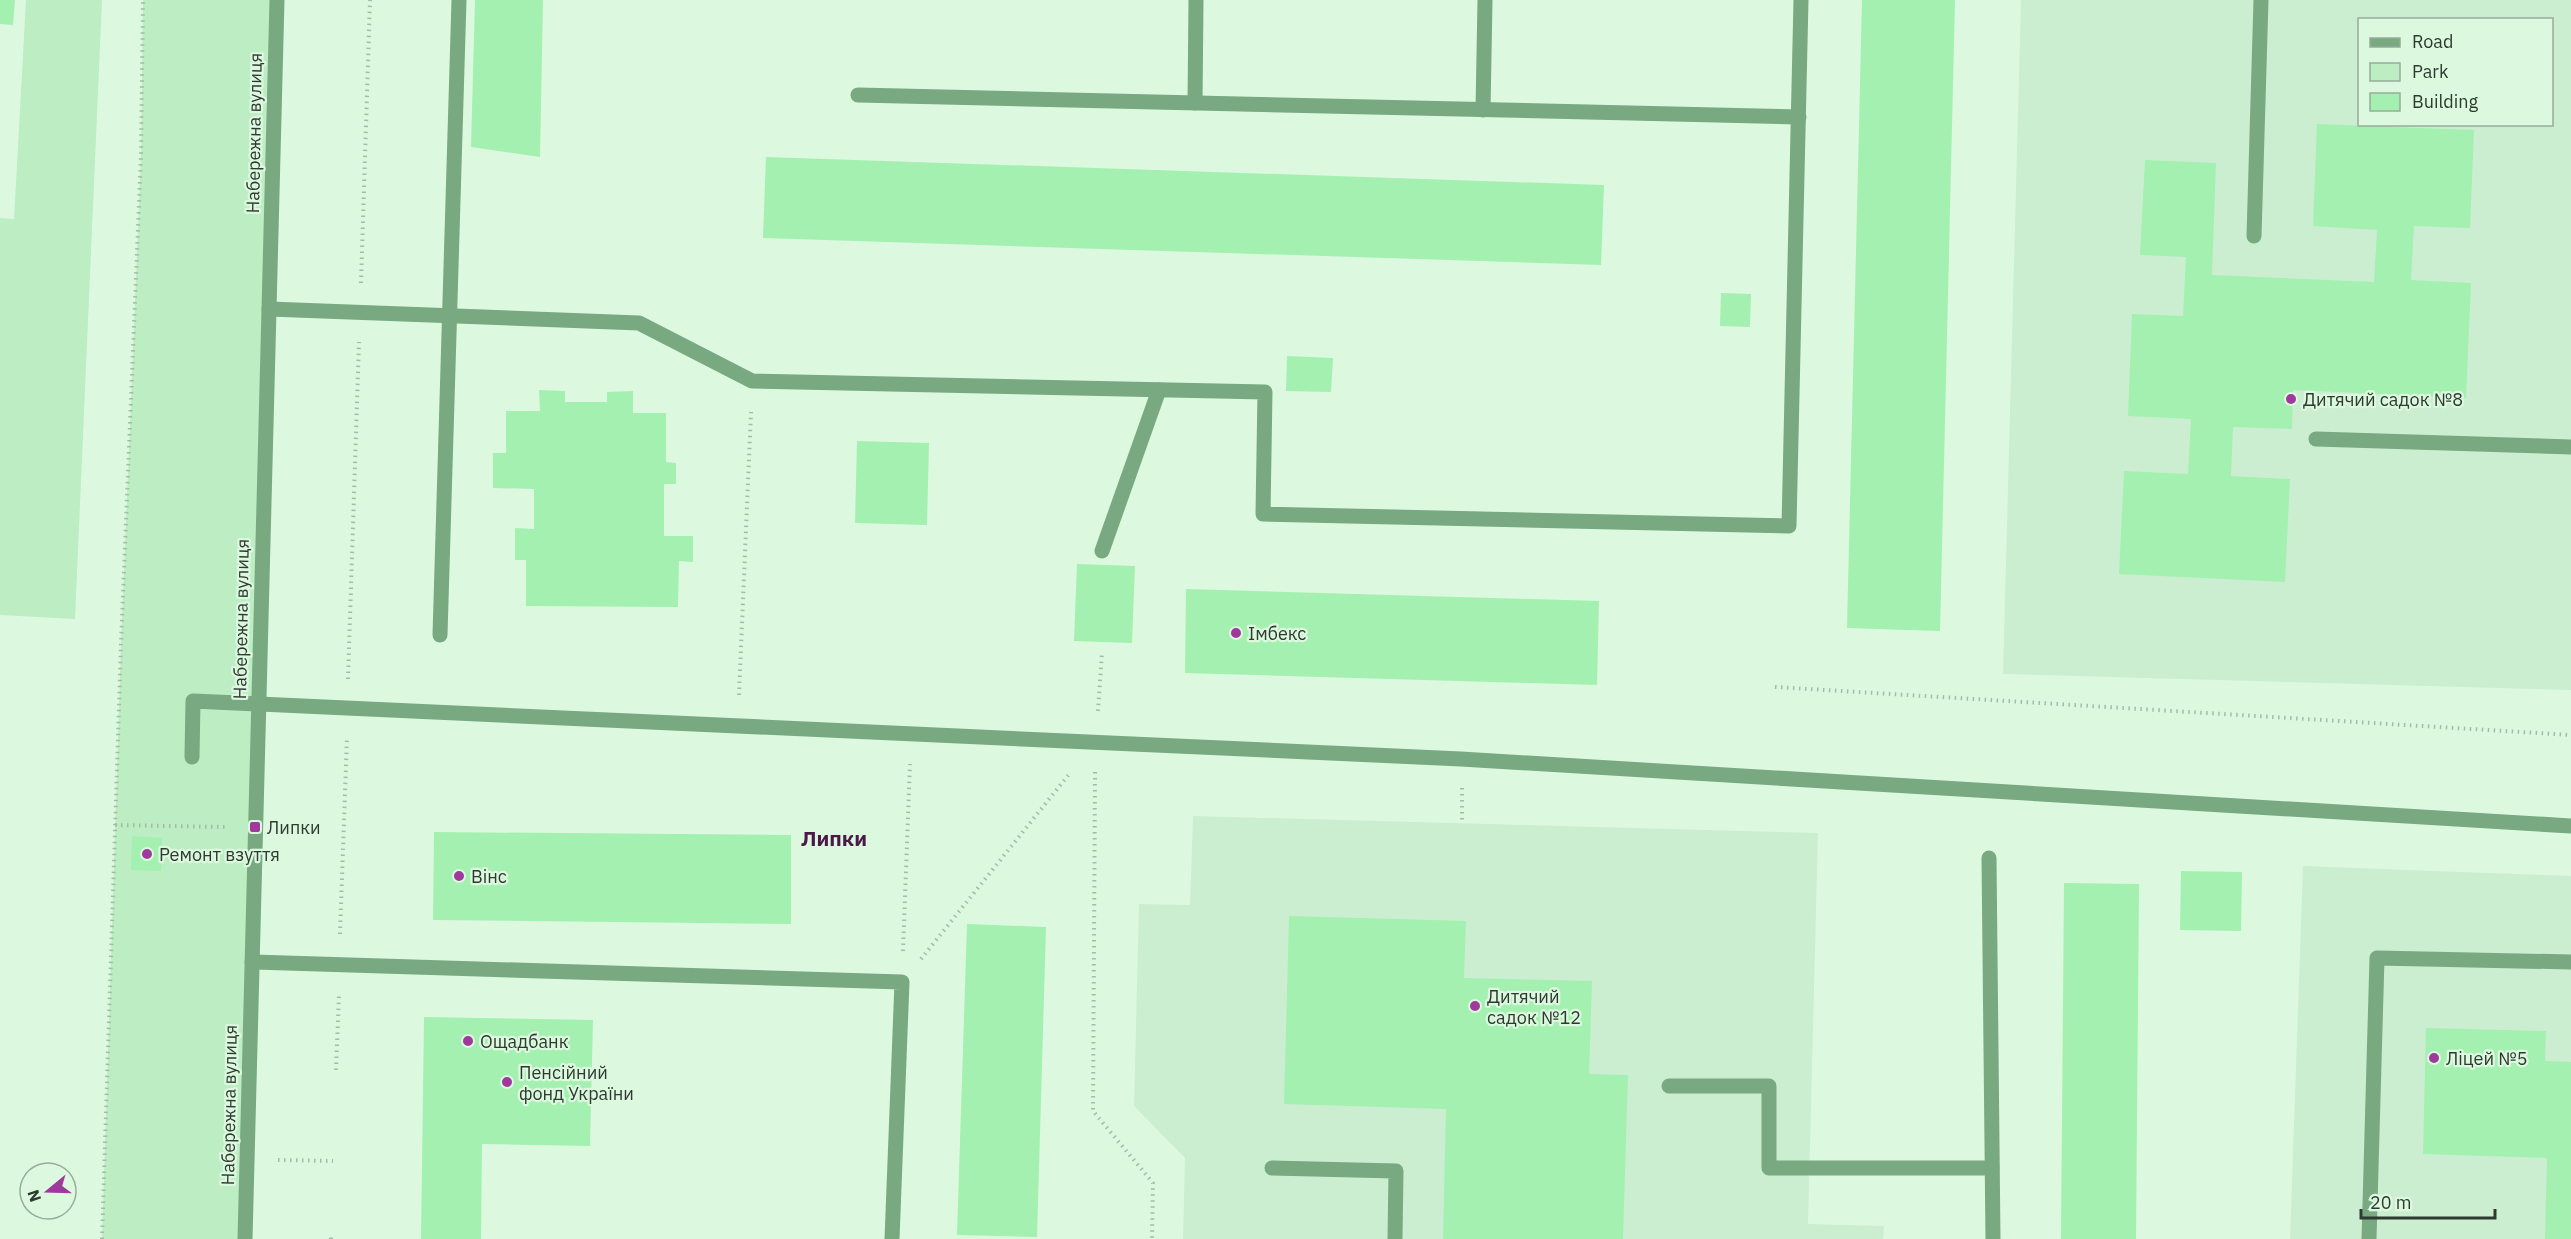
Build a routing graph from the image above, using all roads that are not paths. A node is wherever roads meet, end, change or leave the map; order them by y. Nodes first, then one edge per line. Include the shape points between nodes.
1 (276, 0) edge
2 (459, 0) edge
3 (1196, 0) edge
4 (1485, 0) edge
5 (1801, 0) edge
6 (2261, 0) edge
7 (858, 95) dead end
8 (1194, 103) junction
9 (1483, 110) junction
10 (1799, 117) junction
11 (2254, 236) dead end
12 (269, 309) junction
13 (451, 316) junction
14 (1159, 390) junction
15 (2316, 439) dead end
16 (2571, 447) edge
17 (1102, 551) dead end
18 (440, 635) dead end
19 (259, 703) junction
20 (192, 757) dead end
21 (2571, 826) edge
22 (1989, 858) dead end
23 (252, 962) junction
24 (2571, 962) edge
25 (1669, 1086) dead end
26 (1272, 1168) dead end
27 (1992, 1168) junction
28 (245, 1239) edge
29 (892, 1239) edge
30 (1395, 1239) edge
31 (1993, 1239) edge
32 (2369, 1239) edge

1 - 12 street, Набережна вулиця
2 - 13 street
3 - 8 street
4 - 9 street
5 - 10 street
6 - 11 street
7 - 8 street
8 - 9 street
9 - 10 street
10 - 14 street via 1789,526 1263,514 1265,393
12 - 13 street
12 - 19 street, Набережна вулиця
13 - 14 street via 639,323 752,381
13 - 18 street
14 - 17 street
15 - 16 street
19 - 20 street via 193,701
19 - 21 street via 1461,759
19 - 23 street, Набережна вулиця
22 - 27 street
23 - 28 street, Набережна вулиця
23 - 29 street via 902,982
24 - 32 street via 2377,958
25 - 27 street via 1769,1086 1769,1168
26 - 30 street via 1396,1171
27 - 31 street

